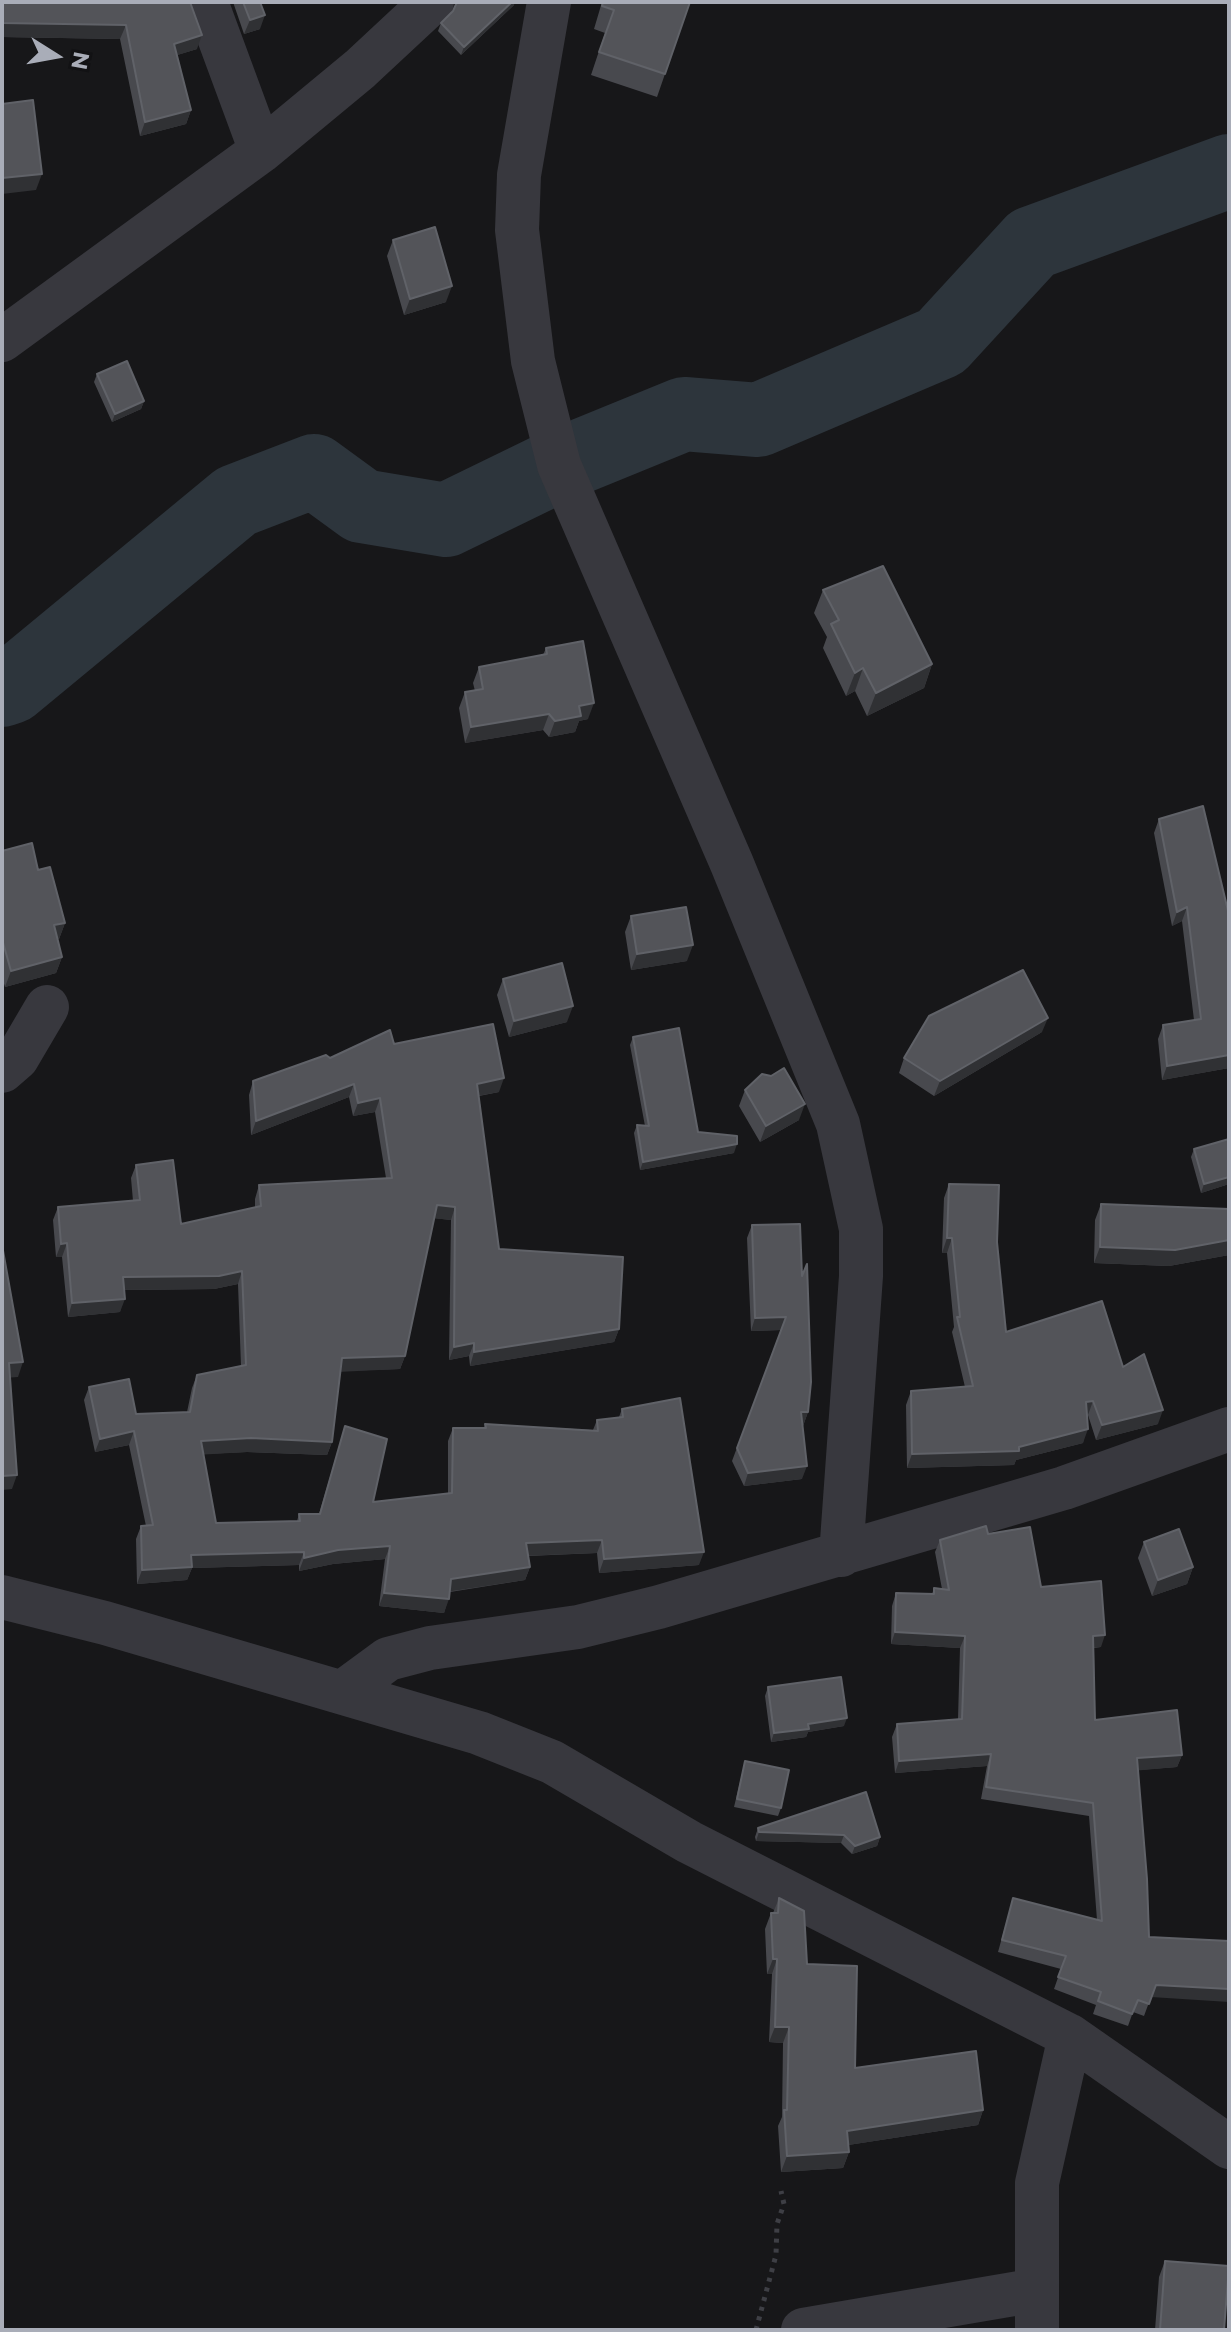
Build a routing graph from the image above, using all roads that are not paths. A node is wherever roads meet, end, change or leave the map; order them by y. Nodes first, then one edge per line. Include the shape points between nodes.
1 (206, 2) edge
2 (432, 2) edge
3 (549, 2) edge
4 (261, 151) junction
5 (2, 340) edge
6 (47, 1007) dead end
7 (2, 1071) edge
8 (1229, 1429) edge
9 (841, 1555) junction
10 (2, 1597) edge
11 (343, 1692) junction
12 (1070, 2036) junction
13 (1229, 2147) edge
14 (1037, 2310) edge
15 (803, 2330) edge

1 - 4 street
2 - 4 street
3 - 9 street via 519,175 517,230 533,361 559,465 838,1124 861,1229
4 - 5 street
6 - 7 street via 17,1058
8 - 9 street via 1064,1488
9 - 11 street via 578,1627 402,1655 388,1659
10 - 11 street
11 - 12 street via 479,1733 552,1762 689,1842
12 - 13 street
12 - 14 street via 1037,2183
14 - 15 street

